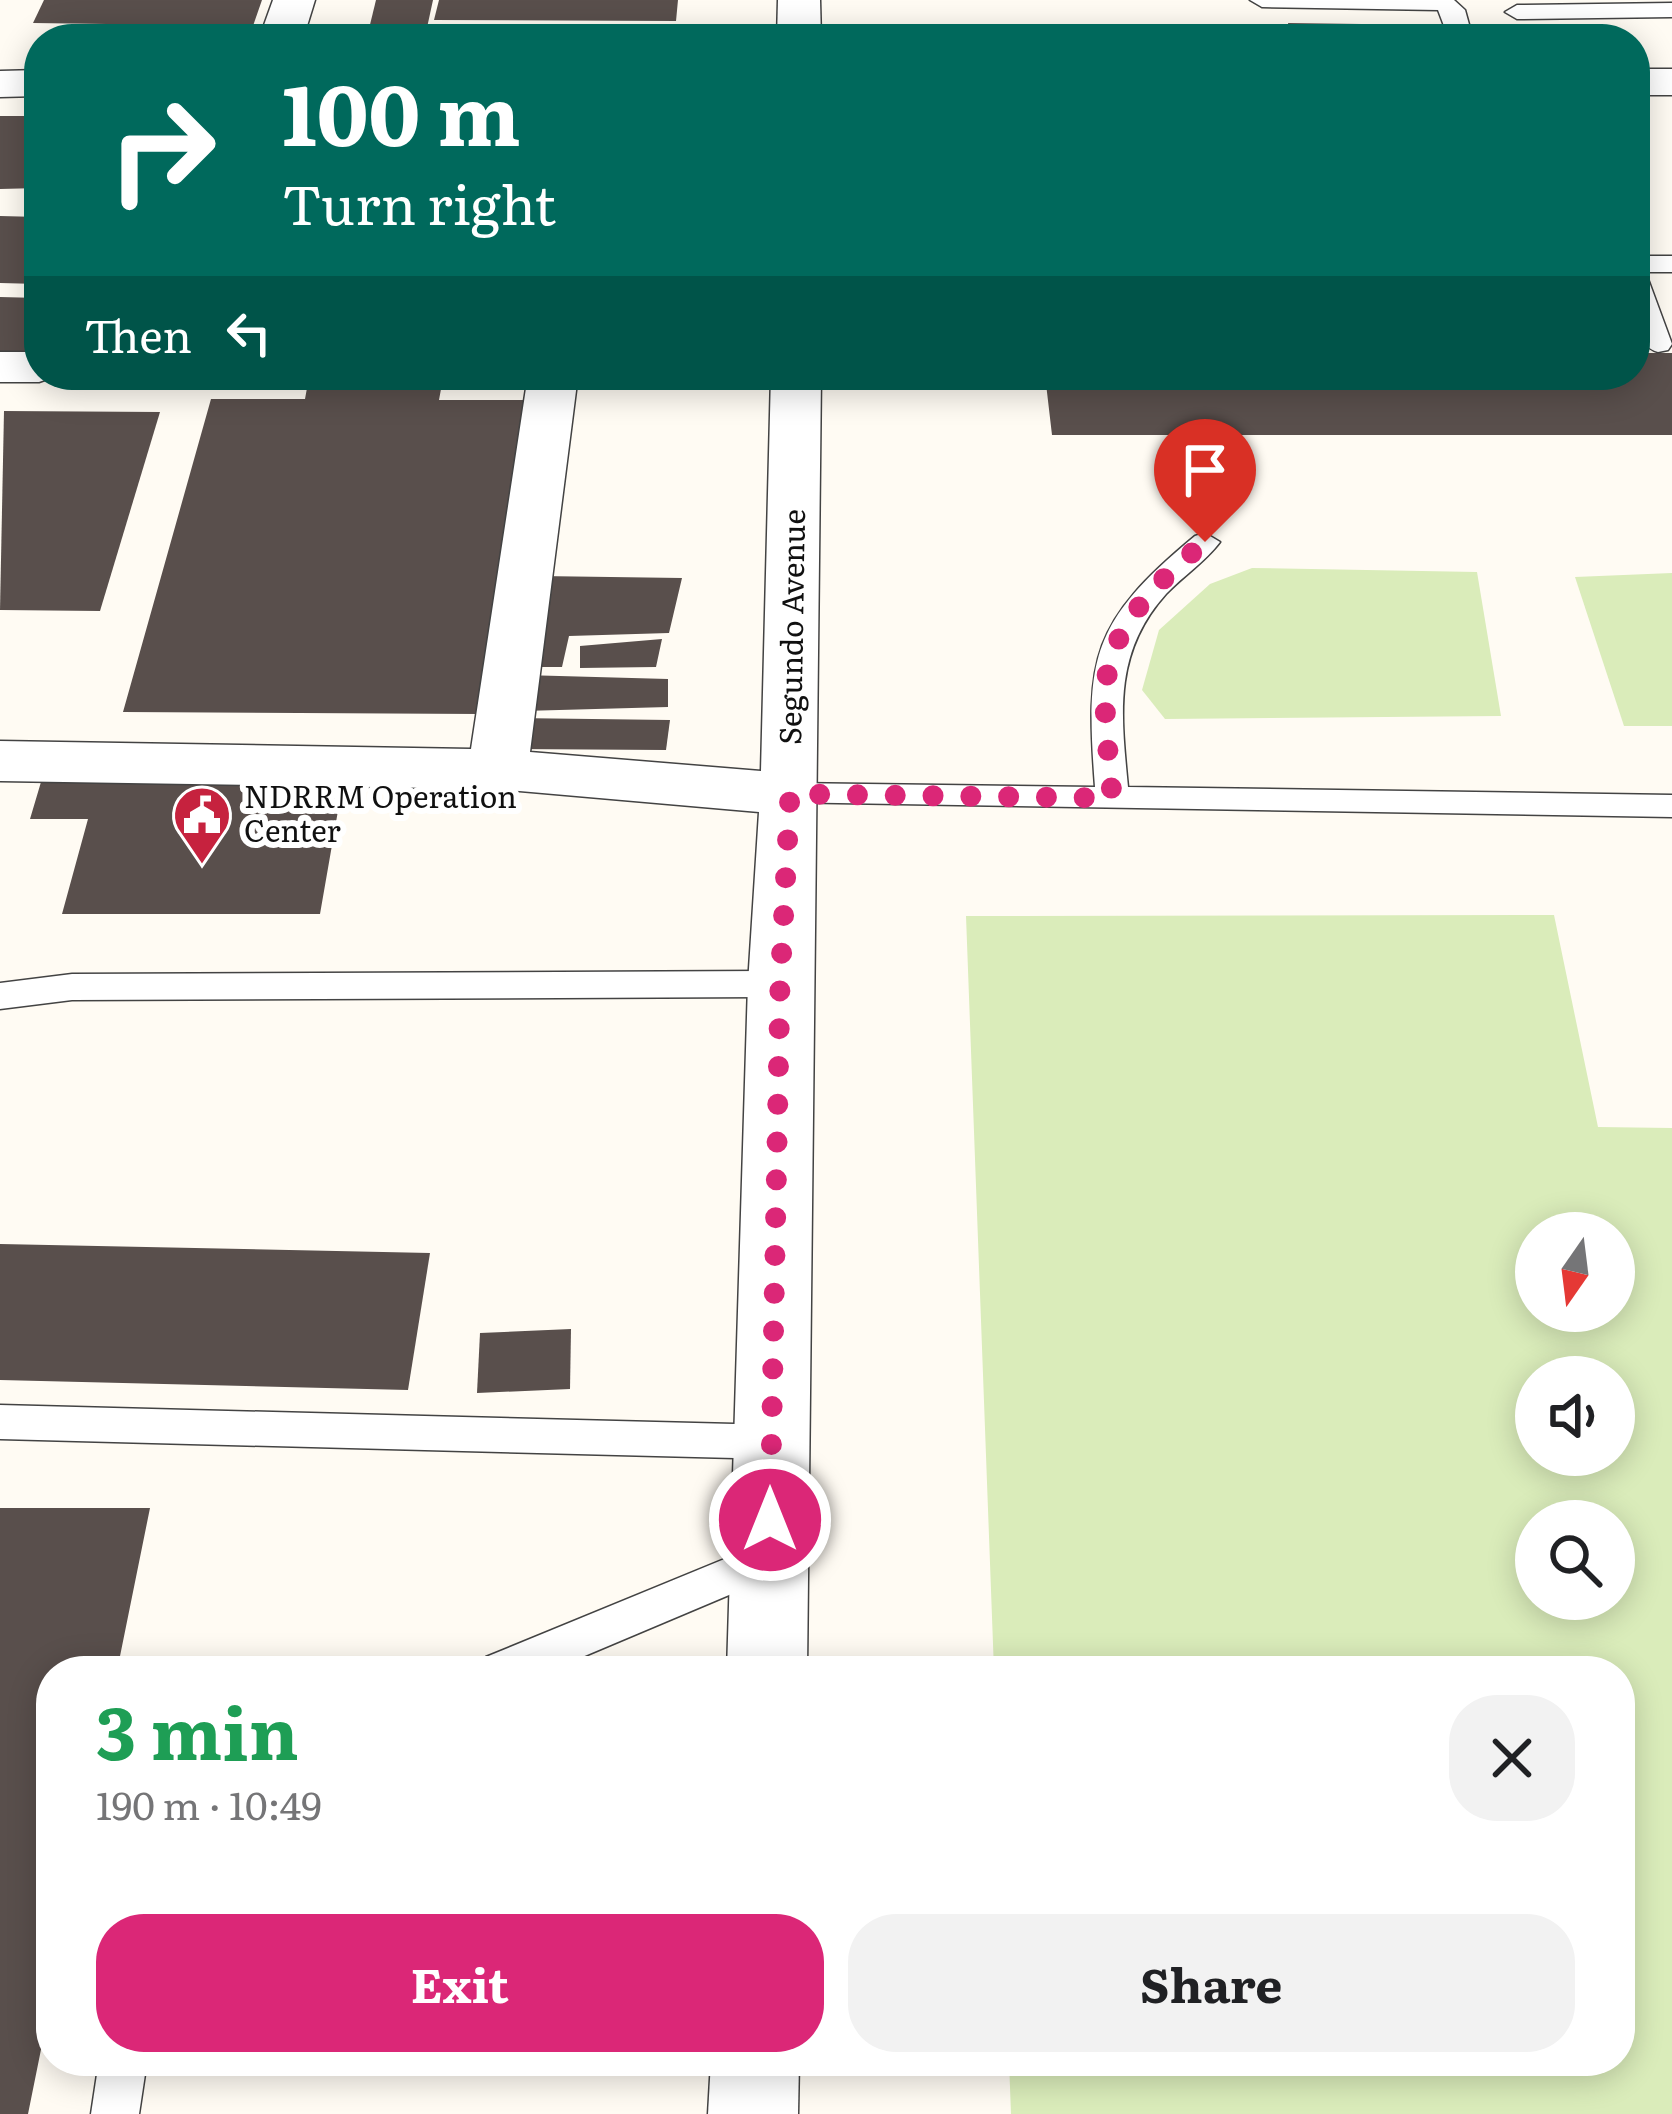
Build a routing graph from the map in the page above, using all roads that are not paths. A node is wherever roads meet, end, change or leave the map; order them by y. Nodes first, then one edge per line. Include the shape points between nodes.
1 (1262, 0) edge
2 (1515, 6) edge
3 (1672, 10) edge
4 (1457, 24) edge
5 (1650, 324) edge
6 (1658, 344) dead end
7 (551, 390) edge
8 (796, 390) edge
9 (1205, 542) dead end
10 (0, 761) edge
11 (498, 769) junction
12 (790, 794) junction
13 (1112, 798) junction
14 (1672, 806) edge
15 (780, 984) junction
16 (0, 996) edge
17 (0, 1422) edge
18 (770, 1442) junction
19 (771, 1558) junction
20 (537, 1656) edge
21 (768, 1656) edge
22 (121, 2076) edge
23 (755, 2076) edge
24 (115, 2114) edge
25 (754, 2114) edge

1 - 4 lane via 1444,3
2 - 3 lane
5 - 6 lane
7 - 11 street
8 - 12 street, Segundo Avenue
9 - 13 lane via 1165,578 1116,643 1106,683
10 - 11 street
11 - 12 street
12 - 13 lane
12 - 15 street, Segundo Avenue
13 - 14 lane
15 - 16 lane via 72,987
15 - 18 street, Segundo Avenue
17 - 18 lane
18 - 19 street, Segundo Avenue
19 - 20 lane
19 - 21 street, Segundo Avenue
22 - 24 lane
23 - 25 street

